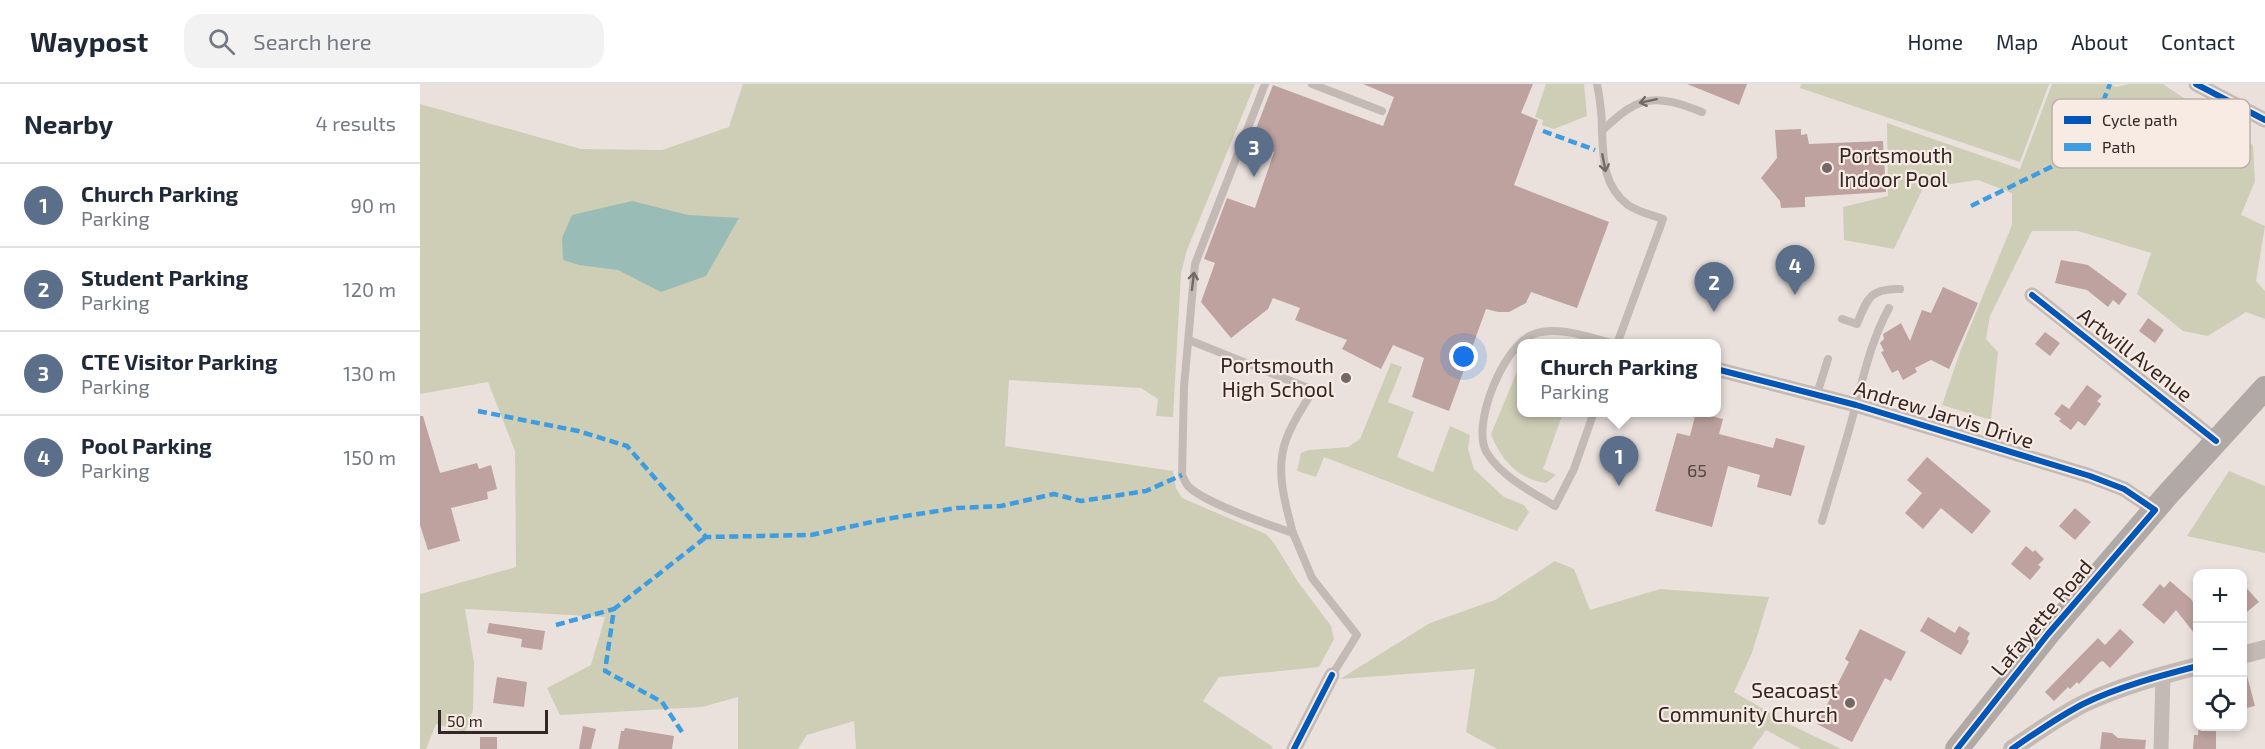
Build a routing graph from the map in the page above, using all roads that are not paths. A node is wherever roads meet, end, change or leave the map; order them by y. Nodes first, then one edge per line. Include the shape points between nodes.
1 (1265, 84) edge
2 (1312, 84) edge
3 (1597, 84) edge
4 (2196, 84) edge
5 (2225, 99) edge
6 (1382, 111) dead end
7 (1702, 112) dead end
8 (2250, 112) edge
9 (2265, 120) edge
10 (1602, 131) junction
11 (1900, 289) dead end
12 (2032, 296) dead end
13 (1889, 308) dead end
14 (1842, 319) dead end
15 (1523, 339) edge
16 (1590, 339) edge
17 (1618, 339) edge
18 (1189, 340) junction
19 (1517, 346) edge
20 (1828, 359) dead end
21 (1721, 370) edge
22 (2265, 388) edge
23 (1816, 394) junction
24 (1856, 405) junction
25 (1592, 417) edge
26 (2216, 441) junction
27 (2155, 510) junction
28 (1822, 521) dead end
29 (1293, 533) junction
30 (2265, 649) edge
31 (2247, 654) edge
32 (2193, 667) edge
33 (1332, 675) joint
34 (2163, 676) junction
35 (1293, 749) edge
36 (1957, 749) edge
37 (2012, 749) edge
38 (2161, 749) edge

18 -> 1 lane via 1195,264
2 - 6 lane
3 - 10 lane
4 - 5 street
7 -> 10 lane via 1653,99 1620,114
8 - 9 street
10 -> 17 lane via 1604,169 1617,193 1629,205 1663,219
11 - 14 lane via 1876,292 1868,298 1857,324
12 - 26 street, Artwill Avenue
13 - 24 lane via 1866,360
15 - 16 lane via 1535,333 1554,332
18 - 29 lane via 1182,475 1187,485 1209,499
18 - 29 lane via 1313,390 1290,430 1281,459 1283,495
19 - 25 lane via 1505,361 1482,424 1481,440 1501,470 1556,506 1575,468
20 - 23 lane
21 - 23 street, Andrew Jarvis Drive
22 - 26 main road, Lafayette Road
23 - 24 street, Andrew Jarvis Drive
24 - 27 street, Andrew Jarvis Drive via 2090,476 2124,489
24 - 28 lane
26 - 27 main road, Lafayette Road
27 - 36 main road, Lafayette Road via 2048,634
29 - 33 lane via 1312,578 1357,635
30 - 31 street
32 - 34 street
33 - 35 street
34 - 37 street via 2084,704
34 - 38 street

